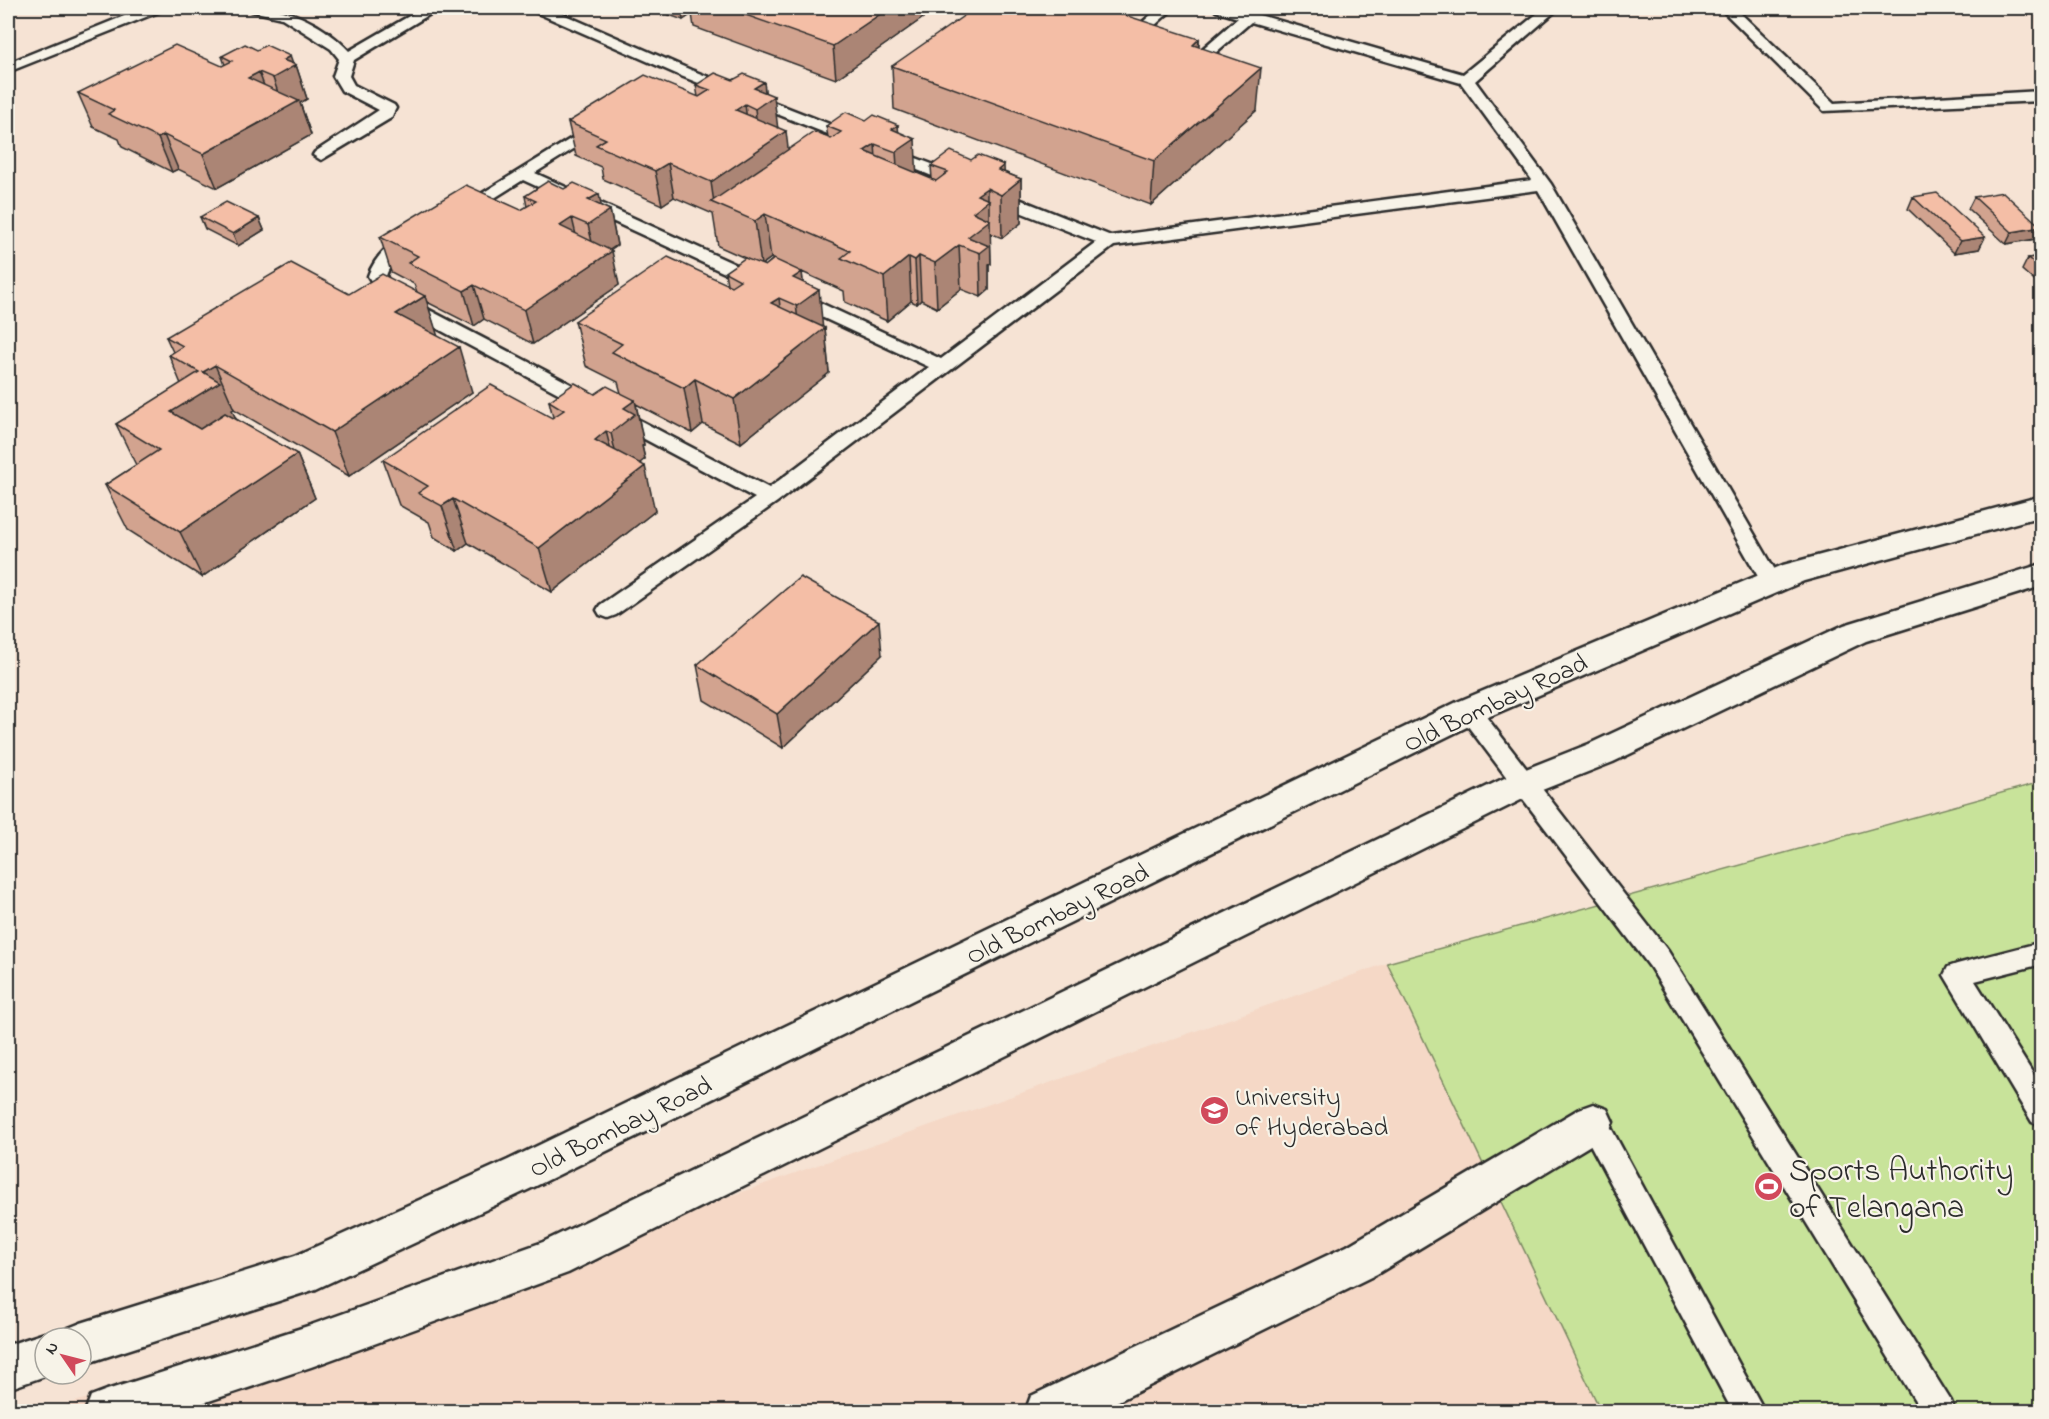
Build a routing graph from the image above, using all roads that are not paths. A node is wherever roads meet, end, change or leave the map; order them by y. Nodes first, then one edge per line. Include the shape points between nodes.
1 (156, 8) edge
2 (257, 8) edge
3 (433, 8) edge
4 (538, 8) edge
5 (1167, 8) edge
6 (1221, 8) edge
7 (1552, 8) edge
8 (1727, 8) edge
9 (1249, 16) junction
10 (1149, 49) edge
11 (1172, 57) edge
12 (347, 58) junction
13 (8, 68) edge
14 (686, 73) junction
15 (1466, 80) junction
16 (665, 86) edge
17 (2042, 96) edge
18 (615, 117) edge
19 (321, 155) dead end
20 (524, 174) junction
21 (1543, 184) junction
22 (447, 219) edge
23 (428, 231) edge
24 (1109, 241) junction
25 (944, 367) junction
26 (770, 497) junction
27 (2042, 506) edge
28 (2042, 575) edge
29 (1771, 582) junction
30 (609, 610) dead end
31 (1468, 711) junction
32 (1525, 783) junction
33 (2042, 953) edge
34 (2042, 1113) edge
35 (1593, 1122) joint
36 (93, 1340) edge
37 (33, 1359) edge
38 (8, 1367) edge
39 (107, 1412) edge
40 (1047, 1412) edge
41 (1750, 1412) edge
42 (1940, 1412) edge

1 - 13 lane
2 - 12 lane via 287,15 336,46
3 - 12 lane
4 - 14 lane
5 - 10 lane via 1122,40
6 - 9 lane
7 - 15 lane
8 - 17 lane via 1830,108
9 - 11 lane via 1194,64
9 - 15 lane
12 - 19 lane via 341,76 348,88 388,108 385,115
14 - 16 lane
14 - 24 lane
15 - 21 lane
18 - 20 lane
20 - 22 lane
20 - 25 lane
21 - 24 lane
21 - 29 lane
23 - 26 lane via 389,254 379,268 377,276 388,295
24 - 25 lane
25 - 26 lane
26 - 30 lane
27 - 29 main road, Old Bombay Road
28 - 32 main road via 1855,633 1601,753
29 - 31 main road, Old Bombay Road
31 - 32 lane
31 - 36 main road, Old Bombay Road via 522,1173 312,1270
32 - 39 main road via 553,1259 311,1346
32 - 42 lane via 1659,959
33 - 34 lane via 1957,975
35 - 40 main road via 1362,1260
35 - 41 lane
37 - 38 main road

